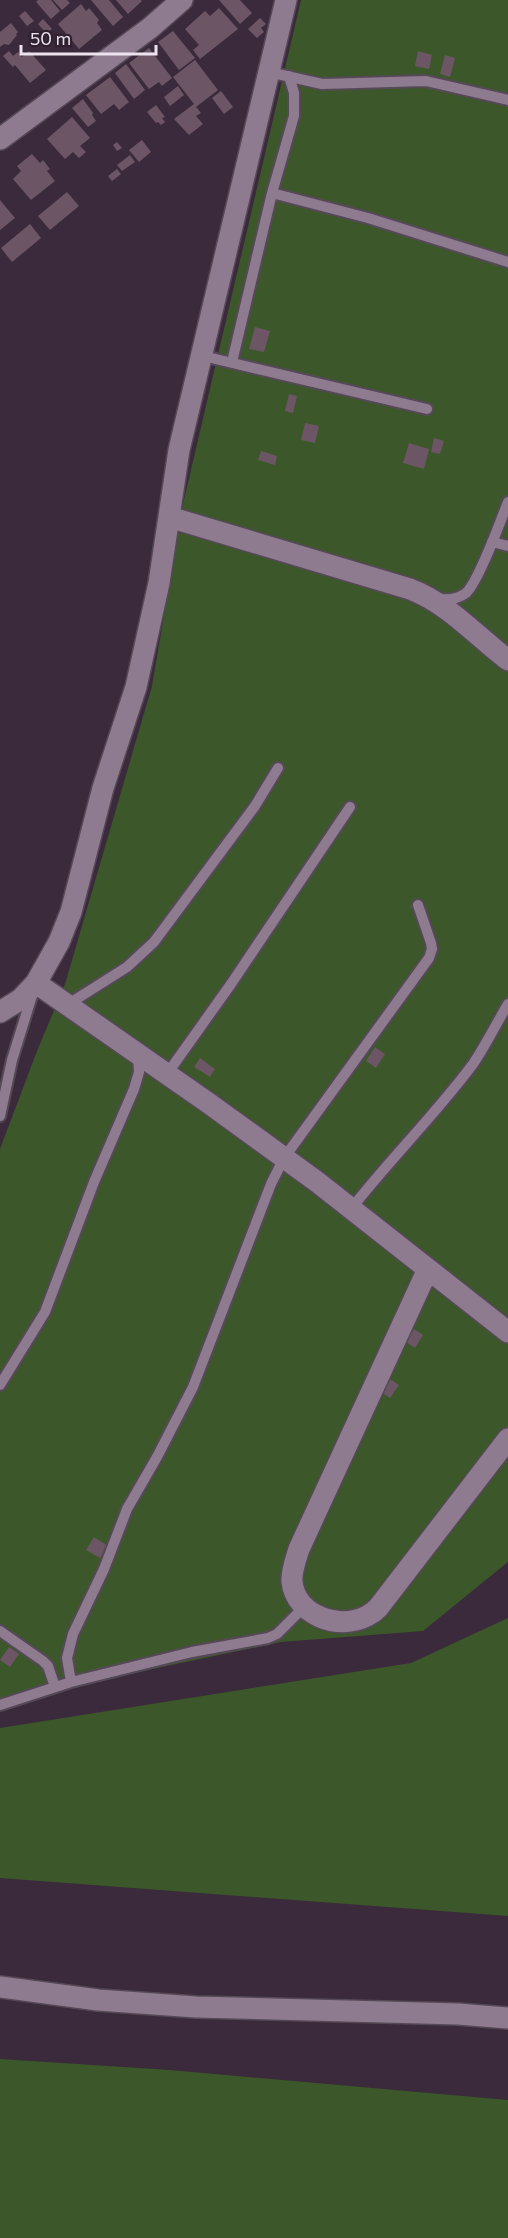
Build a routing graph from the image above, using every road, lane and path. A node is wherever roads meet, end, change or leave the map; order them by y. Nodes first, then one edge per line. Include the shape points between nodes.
1 (182, 0) edge
2 (286, 0) edge
3 (279, 74) junction
4 (508, 100) edge
5 (0, 139) edge
6 (272, 193) junction
7 (508, 262) edge
8 (203, 356) junction
9 (232, 362) junction
10 (426, 409) dead end
11 (508, 502) edge
12 (169, 517) junction
13 (492, 542) junction
14 (508, 546) edge
15 (430, 597) junction
16 (508, 660) edge
17 (278, 768) dead end
18 (350, 807) dead end
19 (418, 905) dead end
20 (36, 983) junction
21 (508, 1004) edge
22 (67, 1005) junction
23 (0, 1012) edge
24 (138, 1054) junction
25 (167, 1074) junction
26 (0, 1116) edge
27 (284, 1158) junction
28 (351, 1209) junction
29 (428, 1269) junction
30 (508, 1332) edge
31 (0, 1385) edge
32 (508, 1439) edge
33 (304, 1607) junction
34 (0, 1631) edge
35 (67, 1662) junction
36 (48, 1666) junction
37 (71, 1682) junction
38 (56, 1687) junction
39 (0, 1705) edge
40 (0, 1987) edge
41 (508, 2018) edge

1 - 5 street
2 - 3 street
3 - 4 lane via 322,84 426,81
3 - 6 lane via 294,93 294,116
3 - 8 street
6 - 7 lane
6 - 9 lane
8 - 9 lane
8 - 12 street via 179,450
9 - 10 lane
11 - 13 lane
12 - 15 street
12 - 20 street via 136,687 103,788 71,912
13 - 14 lane
13 - 15 lane via 465,593 449,600
15 - 16 street
17 - 22 lane via 255,806 154,942 127,967
18 - 25 lane
19 - 27 lane via 431,943 429,958
20 - 22 street
20 - 23 street via 21,999
20 - 26 lane via 12,1060
21 - 28 lane via 458,1082
22 - 24 street
24 - 25 street
24 - 31 lane via 139,1072 134,1089 45,1312
25 - 27 street
27 - 28 street
27 - 35 lane via 259,1211 193,1387 127,1509 71,1640
28 - 29 street
29 - 30 street
29 - 33 street via 299,1549 292,1580
32 - 33 street via 378,1608 367,1617 334,1622 317,1617
33 - 37 lane via 268,1638
34 - 36 lane
35 - 36 lane
35 - 37 lane
36 - 38 lane
37 - 38 lane
38 - 39 lane
40 - 41 street via 196,2007

